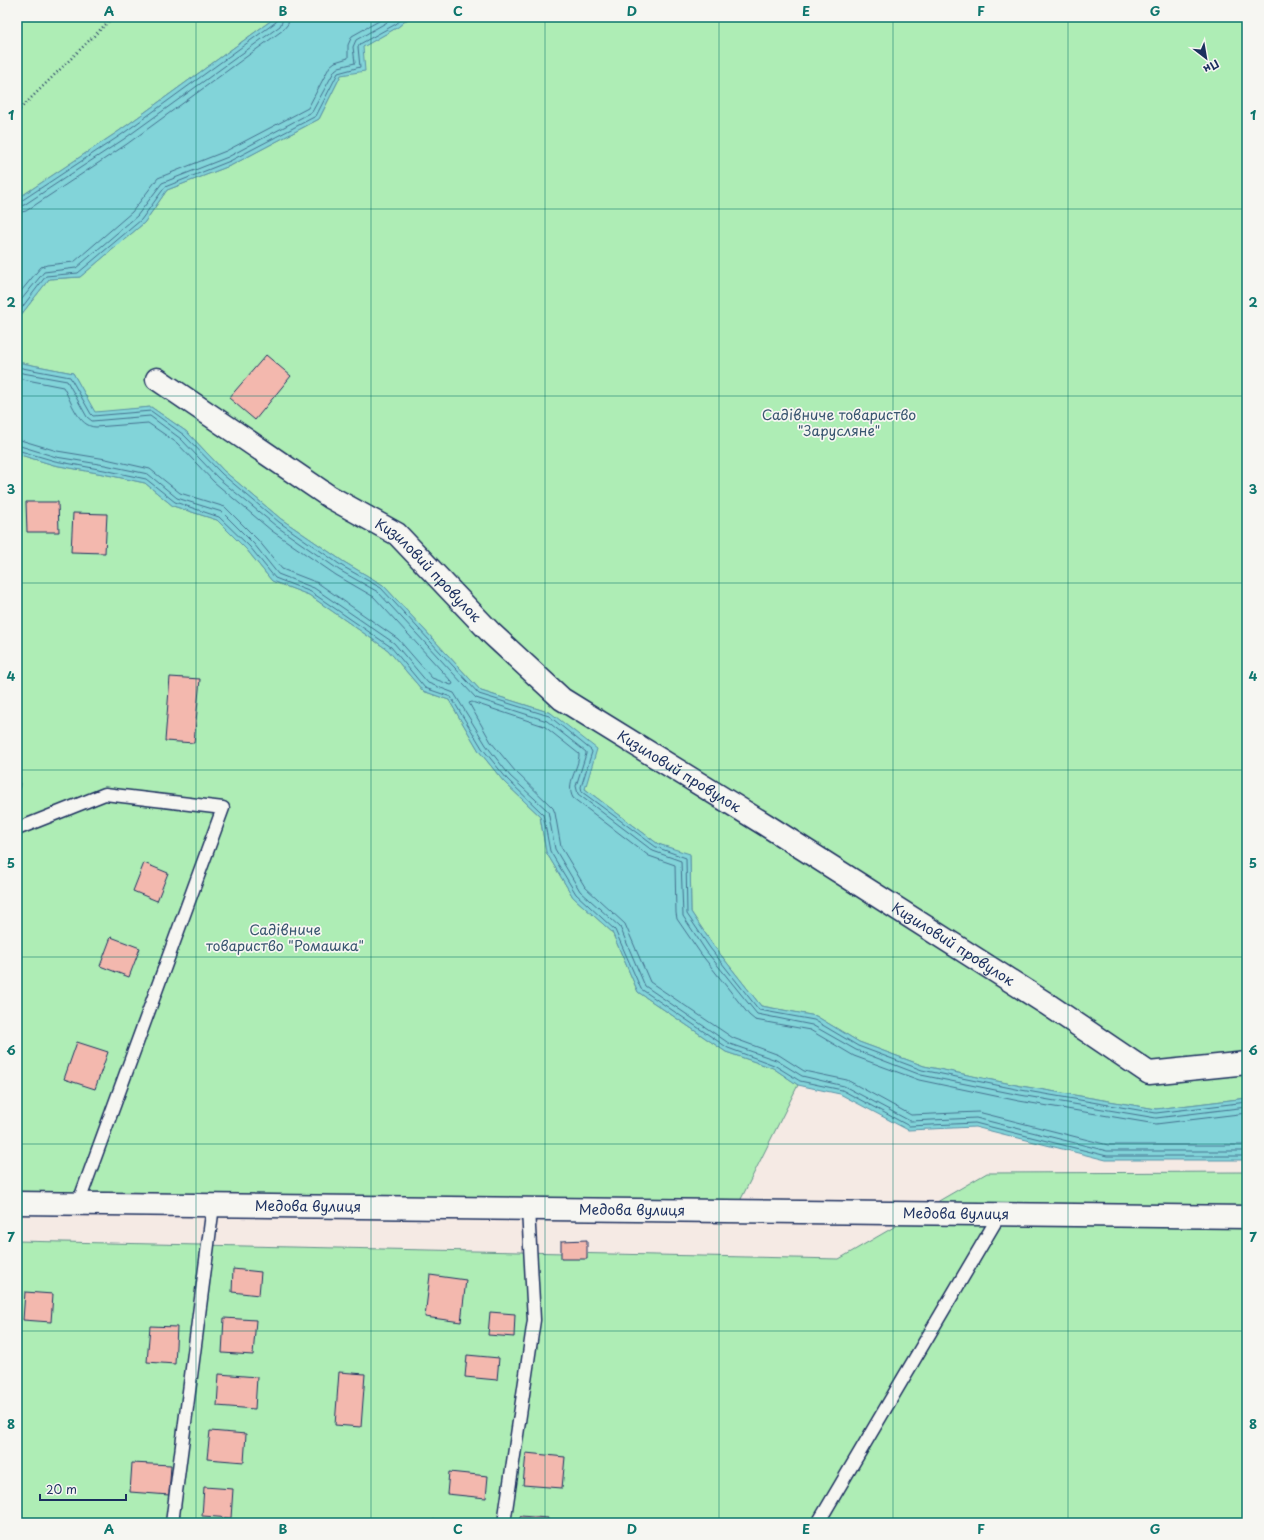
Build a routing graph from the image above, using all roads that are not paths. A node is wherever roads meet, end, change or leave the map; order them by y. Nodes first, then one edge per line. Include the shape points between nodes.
1 (157, 379) dead end
2 (17, 829) edge
3 (1247, 1063) edge
4 (17, 1203) edge
5 (78, 1204) junction
6 (213, 1206) junction
7 (528, 1209) junction
8 (1000, 1214) junction
9 (1247, 1217) edge
10 (172, 1523) edge
11 (504, 1523) edge
12 (818, 1523) edge

1 - 3 street, Кизиловий провулок via 330,497 398,534 492,634 562,699 1047,1004 1149,1073
2 - 5 lane via 105,794 224,808
4 - 5 street, Медова вулиця
5 - 6 street, Медова вулиця
6 - 7 street, Медова вулиця
6 - 10 lane
7 - 8 street, Медова вулиця
7 - 11 lane via 534,1320
8 - 9 street, Медова вулиця
8 - 12 lane

